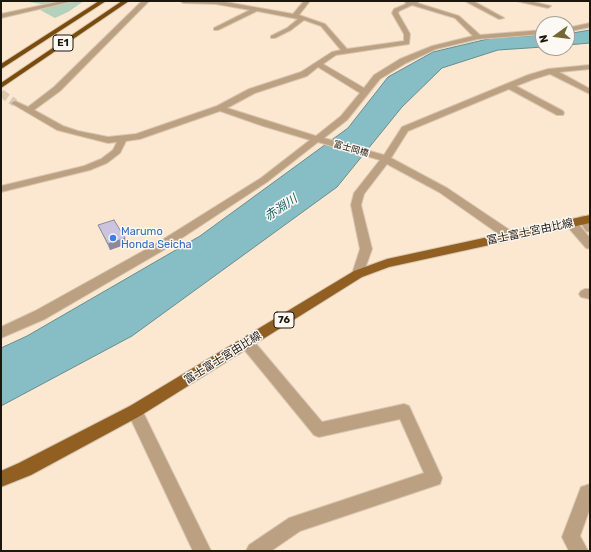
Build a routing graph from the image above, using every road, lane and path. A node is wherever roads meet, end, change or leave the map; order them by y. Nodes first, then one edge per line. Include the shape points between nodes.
1 (70, 1) edge
2 (103, 1) edge
3 (126, 1) edge
4 (146, 1) edge
5 (183, 1) edge
6 (307, 1) edge
7 (404, 1) edge
8 (468, 1) edge
9 (519, 1) edge
10 (415, 2) edge
11 (548, 6) dead end
12 (257, 9) junction
13 (3, 14) edge
14 (294, 17) junction
15 (303, 18) junction
16 (501, 18) dead end
17 (590, 25) edge
18 (575, 28) edge
19 (216, 29) dead end
20 (535, 33) edge
21 (272, 37) dead end
22 (478, 37) junction
23 (346, 52) junction
24 (318, 64) junction
25 (1, 67) edge
26 (590, 67) edge
27 (551, 71) junction
28 (1, 86) edge
29 (510, 86) junction
30 (364, 92) junction
31 (590, 92) edge
32 (15, 103) tunnel mouth
33 (220, 108) junction
34 (29, 110) junction
35 (560, 112) dead end
36 (123, 138) junction
37 (316, 139) junction
38 (386, 159) junction
39 (1, 189) edge
40 (584, 223) edge
41 (510, 236) junction
42 (590, 245) edge
43 (358, 274) junction
44 (1, 333) edge
45 (247, 343) junction
46 (135, 411) junction
47 (1, 479) edge
48 (590, 492) edge
49 (202, 551) edge
50 (255, 551) edge
51 (579, 551) edge

1 - 13 street
2 - 25 highway, E1
3 - 28 highway, E1
4 - 34 street via 57,89
5 - 12 street via 216,2
6 - 14 street
7 - 10 street
8 - 16 street
9 - 11 street
10 - 22 street via 457,17
10 - 23 street via 396,10 395,13 407,34 407,43
12 - 14 street
12 - 19 street
14 - 15 street
15 - 21 street via 289,29
15 - 23 street via 323,26
17 - 18 street
20 - 22 street
22 - 30 street via 434,47 403,60 377,77
23 - 24 street via 334,53
24 - 30 street
24 - 33 street via 304,74 252,91
26 - 27 street
27 - 29 street
27 - 31 street
29 - 35 street
29 - 38 street via 405,129
30 - 37 street via 344,118
32 - 34 street
33 - 36 street via 137,137
33 - 37 street, 富士岡橋
34 - 36 street via 60,128 76,133 108,140
36 - 39 street via 117,151 104,161 87,168
37 - 38 street, 富士岡橋
37 - 44 street via 264,180 158,248 40,315
38 - 41 street, 富士岡橋 via 443,190
38 - 43 street via 359,192 356,205 366,249
40 - 41 main road, 富士富士宮由比線 / 76
40 - 42 street
41 - 43 main road, 富士富士宮由比線 / 76 via 387,263
43 - 45 main road, 富士富士宮由比線 / 76
45 - 46 main road, 富士富士宮由比線 / 76
45 - 50 street via 319,430 404,411 434,478 295,524
46 - 47 main road, 富士富士宮由比線 / 76
46 - 49 street
48 - 51 street via 587,493 571,537

